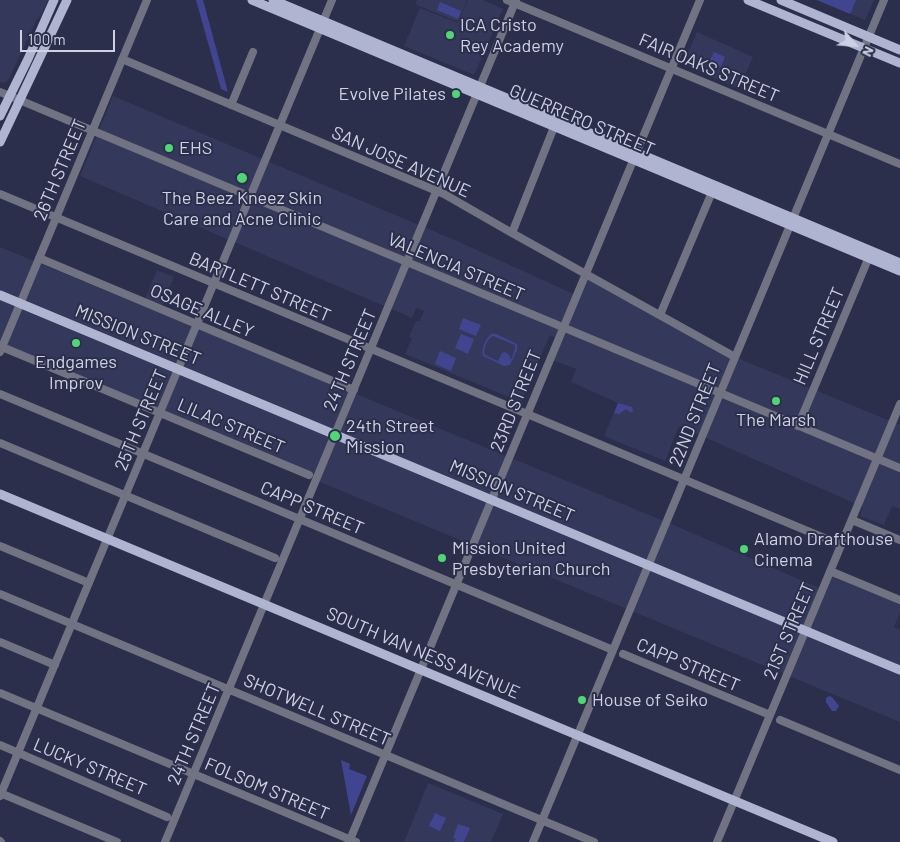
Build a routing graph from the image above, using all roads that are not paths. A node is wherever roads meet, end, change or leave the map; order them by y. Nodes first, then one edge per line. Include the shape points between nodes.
1 (54, 0) edge
2 (66, 0) edge
3 (147, 0) edge
4 (252, 0) edge
5 (273, 0) edge
6 (332, 0) edge
7 (507, 0) edge
8 (700, 0) edge
9 (748, 0) edge
10 (780, 0) edge
11 (884, 0) edge
12 (516, 2) edge
13 (322, 25) junction
14 (869, 37) junction
15 (864, 48) junction
16 (900, 50) edge
17 (253, 52) dead end
18 (122, 59) junction
19 (900, 63) edge
20 (671, 68) junction
21 (479, 90) junction
22 (0, 92) edge
23 (9, 96) junction
24 (20, 101) junction
25 (231, 105) junction
26 (0, 116) edge
27 (280, 125) junction
28 (554, 127) junction
29 (92, 131) junction
30 (828, 134) junction
31 (0, 142) edge
32 (634, 156) junction
33 (900, 164) edge
34 (437, 190) junction
35 (712, 192) junction
36 (0, 194) edge
37 (250, 198) junction
38 (56, 217) junction
39 (792, 221) junction
40 (512, 233) junction
41 (869, 257) junction
42 (39, 258) junction
43 (406, 263) junction
44 (900, 263) edge
45 (900, 271) edge
46 (585, 273) junction
47 (214, 284) junction
48 (0, 295) edge
49 (20, 304) junction
50 (660, 315) junction
51 (196, 325) junction
52 (563, 328) junction
53 (371, 349) junction
54 (1, 350) edge
55 (735, 357) junction
56 (178, 369) junction
57 (354, 390) junction
58 (720, 393) junction
59 (0, 394) edge
60 (900, 404) edge
61 (160, 413) junction
62 (527, 414) junction
63 (798, 426) junction
64 (335, 434) junction
65 (0, 443) edge
66 (143, 454) junction
67 (877, 459) junction
68 (900, 468) edge
69 (309, 475) dead end
70 (684, 479) junction
71 (0, 494) edge
72 (125, 496) junction
73 (492, 500) junction
74 (299, 519) junction
75 (852, 520) junction
76 (107, 539) junction
77 (900, 540) edge
78 (841, 545) junction
79 (0, 546) edge
80 (275, 558) dead end
81 (649, 565) junction
82 (830, 571) junction
83 (89, 583) junction
84 (457, 585) junction
85 (0, 594) edge
86 (900, 600) edge
87 (264, 604) junction
88 (72, 624) junction
89 (806, 631) junction
90 (0, 642) edge
91 (613, 650) junction
92 (623, 654) dead end
93 (55, 664) junction
94 (421, 670) junction
95 (900, 670) edge
96 (228, 689) junction
97 (0, 694) edge
98 (36, 709) junction
99 (770, 715) junction
100 (780, 720) dead end
101 (578, 736) junction
102 (0, 745) edge
103 (18, 753) junction
104 (385, 754) junction
105 (900, 770) edge
106 (193, 774) junction
107 (0, 794) edge
108 (734, 801) junction
109 (167, 817) dead end
110 (542, 820) junction
111 (352, 841) edge
112 (117, 842) edge
113 (164, 842) edge
114 (533, 842) edge
115 (594, 842) edge
116 (717, 842) edge
117 (833, 842) edge

1 - 23 main road
2 - 24 main road
3 - 18 street, 26TH STREET
4 - 13 main road, GUERRERO STREET
5 - 13 main road, GUERRERO STREET
6 - 13 street, 25TH STREET
7 - 12 street, FAIR OAKS STREET
8 - 20 street, 23RD STREET
9 - 15 main road
10 - 14 main road
11 - 14 street, 22ND STREET
12 - 20 street, FAIR OAKS STREET
12 - 21 street, 24TH STREET
13 - 21 main road, GUERRERO STREET
13 - 27 street, 25TH STREET
14 - 15 street, 22ND STREET
14 - 16 main road
15 - 19 main road
15 - 30 street, 22ND STREET
17 - 25 street
18 - 25 street, SAN JOSE AVENUE
18 - 29 street, 26TH STREET
20 - 30 street, FAIR OAKS STREET
20 - 32 street, 23RD STREET
21 - 28 main road, GUERRERO STREET
21 - 32 main road, GUERRERO STREET
21 - 34 street, 24TH STREET
22 - 23 street, VALENCIA STREET
23 - 24 street, VALENCIA STREET
23 - 26 main road
24 - 29 street, VALENCIA STREET
24 - 31 main road
25 - 27 street, SAN JOSE AVENUE
27 - 34 street, SAN JOSE AVENUE
27 - 37 street, 25TH STREET
28 - 32 main road, GUERRERO STREET
28 - 40 street
29 - 37 street, VALENCIA STREET
29 - 38 street, 26TH STREET
30 - 33 street, FAIR OAKS STREET
30 - 39 street, 22ND STREET
32 - 35 main road, GUERRERO STREET
32 - 39 main road, GUERRERO STREET
32 - 46 street, 23RD STREET
34 - 40 street, SAN JOSE AVENUE
34 - 43 street, 24TH STREET
35 - 39 main road, GUERRERO STREET
35 - 50 street
36 - 38 street, BARTLETT STREET
37 - 43 street, VALENCIA STREET
37 - 47 street, 25TH STREET
38 - 42 street, 26TH STREET
38 - 47 street, BARTLETT STREET
39 - 41 main road, GUERRERO STREET
39 - 44 main road, GUERRERO STREET
39 - 55 street, 22ND STREET
40 - 46 street, SAN JOSE AVENUE
41 - 45 main road, GUERRERO STREET
41 - 63 street, HILL STREET
42 - 49 street, 26TH STREET
42 - 51 street, OSAGE ALLEY
43 - 52 street, VALENCIA STREET
43 - 53 street, 24TH STREET
46 - 50 street, SAN JOSE AVENUE
46 - 52 street, 23RD STREET
47 - 51 street, 25TH STREET
47 - 53 street, BARTLETT STREET
48 - 49 main road, MISSION STREET
49 - 54 street, 26TH STREET
49 - 56 main road, MISSION STREET
50 - 55 street, SAN JOSE AVENUE
51 - 56 street, 25TH STREET
51 - 57 street, OSAGE ALLEY
52 - 58 street, VALENCIA STREET
52 - 62 street, 23RD STREET
53 - 57 street, 24TH STREET
53 - 62 street, BARTLETT STREET
54 - 61 street, LILAC STREET
55 - 58 street, 22ND STREET
56 - 61 street, 25TH STREET
56 - 64 main road, MISSION STREET
57 - 64 street, 24TH STREET
58 - 63 street, VALENCIA STREET
58 - 70 street, 22ND STREET
59 - 66 street, CAPP STREET
60 - 67 street, 21ST STREET
61 - 66 street, 25TH STREET
61 - 69 street, LILAC STREET
62 - 70 street, BARTLETT STREET
62 - 73 street, 23RD STREET
63 - 67 street, VALENCIA STREET
64 - 73 main road, MISSION STREET
64 - 74 street, 24TH STREET
65 - 72 street
66 - 72 street, 25TH STREET
66 - 74 street, CAPP STREET
67 - 68 street, VALENCIA STREET
67 - 75 street, 21ST STREET
70 - 78 street, BARTLETT STREET
70 - 81 street, 22ND STREET
71 - 76 main road, SOUTH VAN NESS AVENUE
72 - 76 street, 25TH STREET
72 - 80 street
73 - 81 main road, MISSION STREET
73 - 84 street, 23RD STREET
74 - 84 street, CAPP STREET
74 - 87 street, 24TH STREET
75 - 77 street
75 - 78 street, 21ST STREET
76 - 83 street, 25TH STREET
76 - 87 main road, SOUTH VAN NESS AVENUE
78 - 82 street, 21ST STREET
79 - 83 street
81 - 89 main road, MISSION STREET
81 - 91 street, 22ND STREET
82 - 86 street
82 - 89 street, 21ST STREET
83 - 88 street, 25TH STREET
84 - 91 street, CAPP STREET
84 - 94 street, 23RD STREET
85 - 88 street, SHOTWELL STREET
87 - 94 main road, SOUTH VAN NESS AVENUE
87 - 96 street, 24TH STREET
88 - 93 street, 25TH STREET
88 - 96 street, SHOTWELL STREET
89 - 95 main road, MISSION STREET
89 - 99 street, 21ST STREET
90 - 93 street
91 - 101 street, 22ND STREET
92 - 99 street, CAPP STREET
93 - 98 street, 25TH STREET
94 - 101 main road, SOUTH VAN NESS AVENUE
94 - 104 street, 23RD STREET
96 - 104 street, SHOTWELL STREET
96 - 106 street, 24TH STREET
97 - 98 street, FOLSOM STREET
98 - 103 street, 25TH STREET
98 - 106 street, FOLSOM STREET
99 - 108 street, 21ST STREET
100 - 105 street
101 - 108 main road, SOUTH VAN NESS AVENUE
101 - 110 street, 22ND STREET
102 - 103 street, LUCKY STREET
103 - 107 street, 25TH STREET
103 - 109 street, LUCKY STREET
104 - 110 street, SHOTWELL STREET
104 - 111 street, 23RD STREET
106 - 111 street, FOLSOM STREET
106 - 113 street, 24TH STREET
107 - 112 street
108 - 116 street, 21ST STREET
108 - 117 main road, SOUTH VAN NESS AVENUE
110 - 114 street, 22ND STREET
110 - 115 street, SHOTWELL STREET

